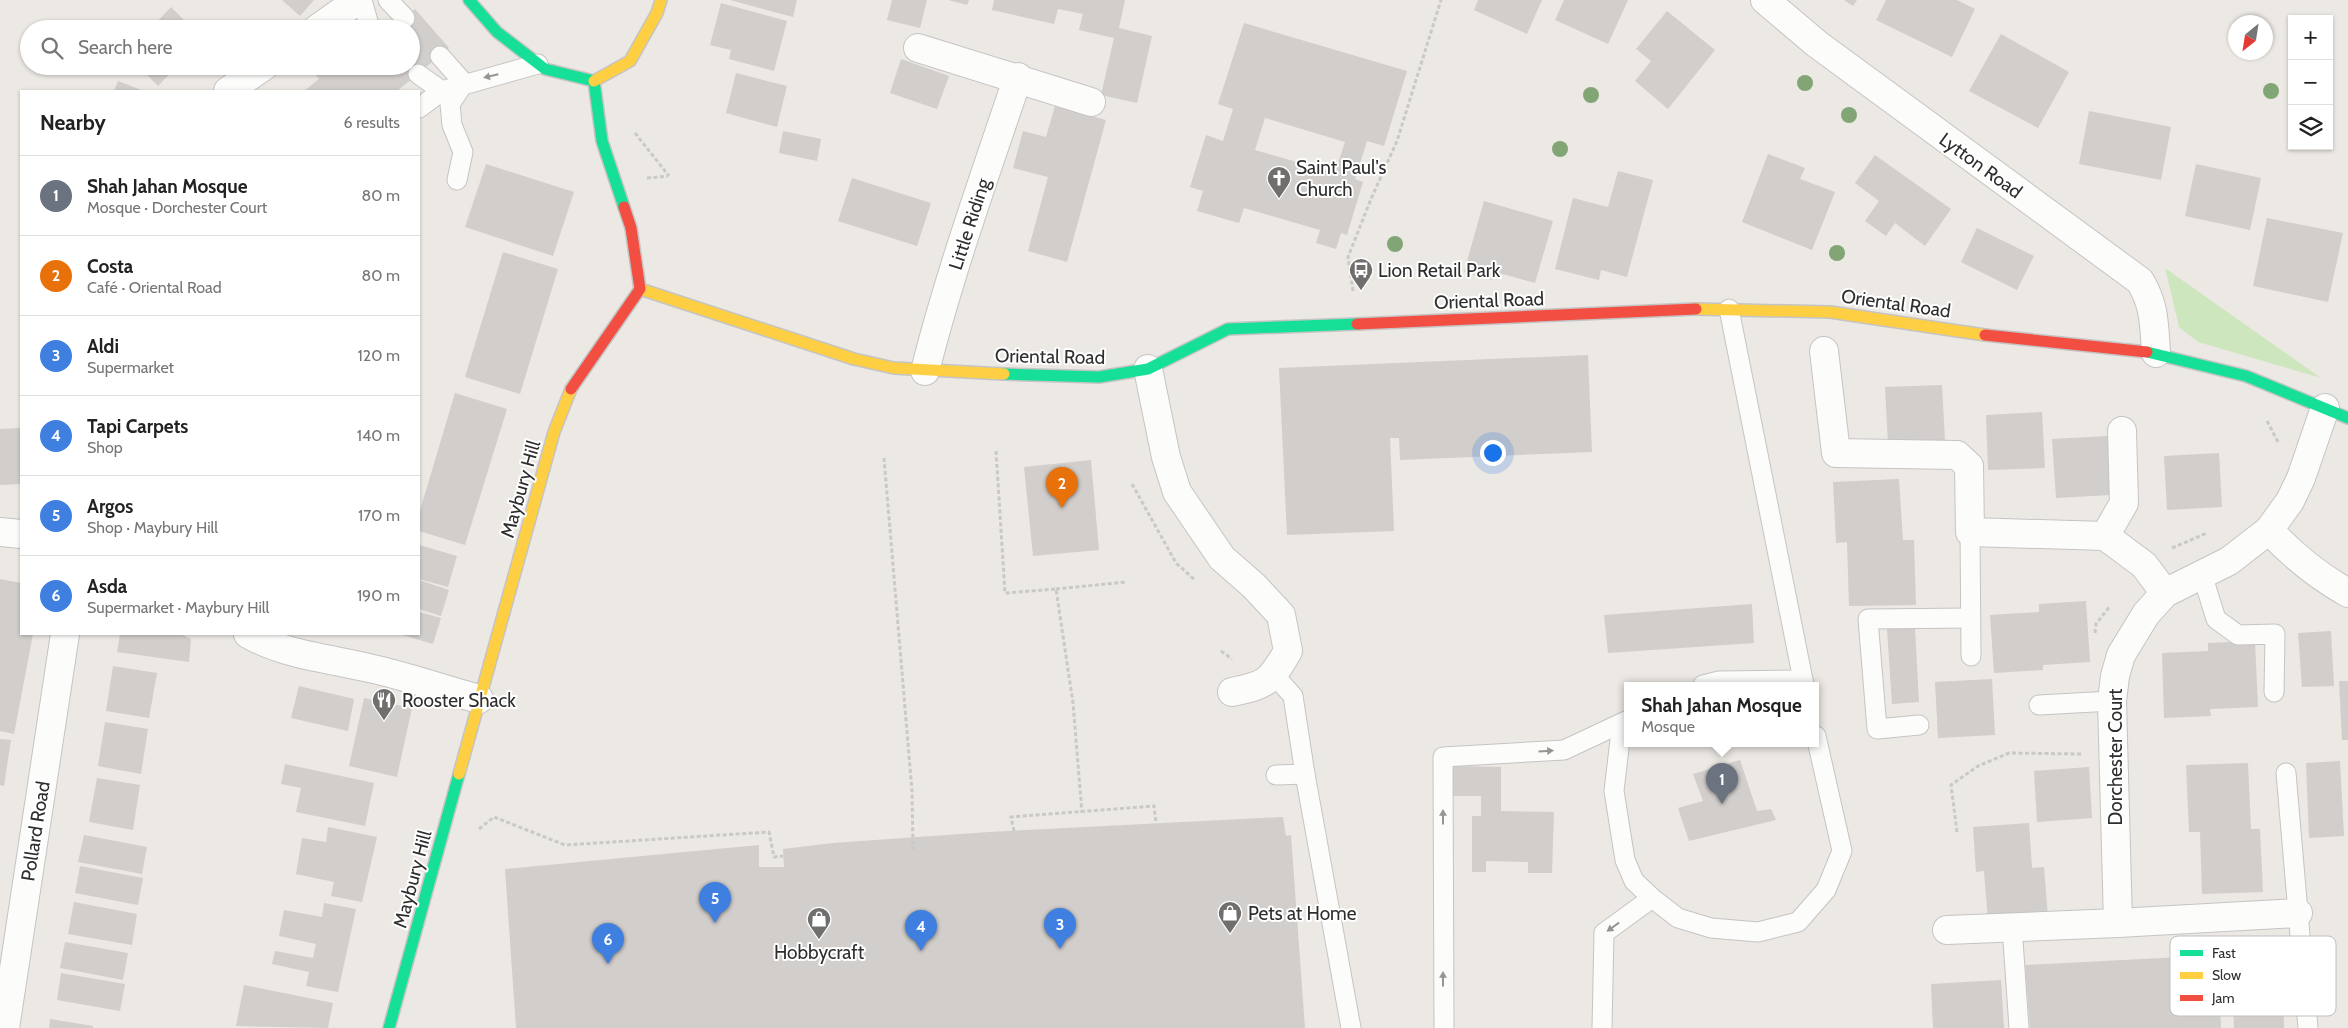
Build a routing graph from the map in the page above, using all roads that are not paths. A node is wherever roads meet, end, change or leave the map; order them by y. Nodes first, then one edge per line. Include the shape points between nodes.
1 (358, 0) edge
2 (362, 0) edge
3 (388, 0) edge
4 (468, 0) edge
5 (661, 0) edge
6 (1765, 0) edge
7 (405, 18) dead end
8 (330, 20) edge
9 (368, 20) edge
10 (918, 48) dead end
11 (440, 56) dead end
12 (538, 64) junction
13 (251, 75) edge
14 (419, 75) edge
15 (1018, 77) junction
16 (594, 81) junction
17 (464, 83) junction
18 (229, 90) edge
19 (442, 91) junction
20 (1091, 102) dead end
21 (420, 107) edge
22 (457, 180) dead end
23 (640, 289) junction
24 (1729, 309) junction
25 (1824, 352) dead end
26 (2156, 353) junction
27 (1148, 369) junction
28 (925, 371) junction
29 (2336, 413) edge
30 (2122, 431) dead end
31 (2269, 530) junction
32 (0, 532) edge
33 (1970, 532) junction
34 (20, 534) edge
35 (2105, 536) junction
36 (2202, 574) junction
37 (2165, 593) junction
38 (2348, 593) edge
39 (1970, 618) junction
40 (65, 635) edge
41 (250, 635) edge
42 (1971, 656) dead end
43 (1274, 675) junction
44 (1715, 682) edge
45 (1762, 682) edge
46 (1804, 682) edge
47 (1232, 692) dead end
48 (2274, 692) dead end
49 (479, 699) junction
50 (2112, 700) junction
51 (2039, 705) dead end
52 (1624, 722) edge
53 (1919, 725) dead end
54 (1624, 734) edge
55 (1818, 747) edge
56 (2286, 773) dead end
57 (1305, 774) junction
58 (1276, 775) dead end
59 (1652, 898) junction
60 (2298, 914) junction
61 (2118, 923) junction
62 (2012, 926) junction
63 (1947, 930) dead end
64 (2300, 936) edge
65 (5, 1028) edge
66 (389, 1028) edge
67 (1351, 1028) edge
68 (1444, 1028) edge
69 (1602, 1028) edge
70 (2018, 1028) edge

1 - 8 street
2 - 9 lane
3 - 7 lane
4 - 12 street via 497,32
5 - 16 street via 630,61
6 - 26 street, Lytton Road via 1817,44 2140,281 2154,311
10 - 15 street
11 - 17 lane
12 - 16 street via 545,69
12 -> 17 lane
13 - 18 street
14 - 19 lane
15 - 20 street
15 - 28 street, Little Riding via 960,249
16 - 23 street via 602,141 631,228
17 - 19 lane
17 - 22 lane via 450,104 452,125 463,152
19 - 21 lane
23 - 28 street, Oriental Road via 854,359
23 - 49 street, Maybury Hill via 581,373 562,409
24 - 26 street, Oriental Road via 1830,312 2013,339
24 - 27 street, Oriental Road via 1228,329
24 - 46 lane
25 - 33 street via 1836,453 1957,455 1969,466
26 - 29 street, Oriental Road via 2246,376
27 - 28 street, Oriental Road via 1099,377
27 - 43 street via 1166,457 1177,492 1222,558 1281,615 1288,651
29 - 31 street, Dorchester Court via 2290,501
30 - 35 street via 2124,503
31 - 36 street, Dorchester Court via 2229,561
31 - 38 street via 2288,551 2323,579
32 - 34 street
33 - 35 street
33 - 39 lane
35 - 37 street via 2144,565
36 - 37 street, Dorchester Court
36 - 48 lane via 2216,618 2238,635 2274,634
37 - 50 street, Dorchester Court via 2146,614 2121,655 2114,676
39 - 42 lane
39 - 53 lane via 1868,619 1877,729
40 - 65 street, Pollard Road
41 - 49 street via 296,654 369,668
43 - 47 street via 1258,686
43 - 57 lane via 1293,696
44 - 45 lane
49 - 66 street, Maybury Hill
50 - 51 lane
50 - 61 street, Dorchester Court
68 -> 52 lane via 1443,757 1564,750
54 - 59 lane via 1616,765 1617,821 1625,860 1634,881
55 - 59 lane via 1842,851 1826,890 1798,922 1758,932 1711,928 1678,918
56 - 60 lane
57 - 58 lane
57 - 67 lane
59 -> 69 lane via 1604,933
60 - 61 street
60 - 64 lane
61 - 62 street
62 - 63 street
62 - 70 lane

